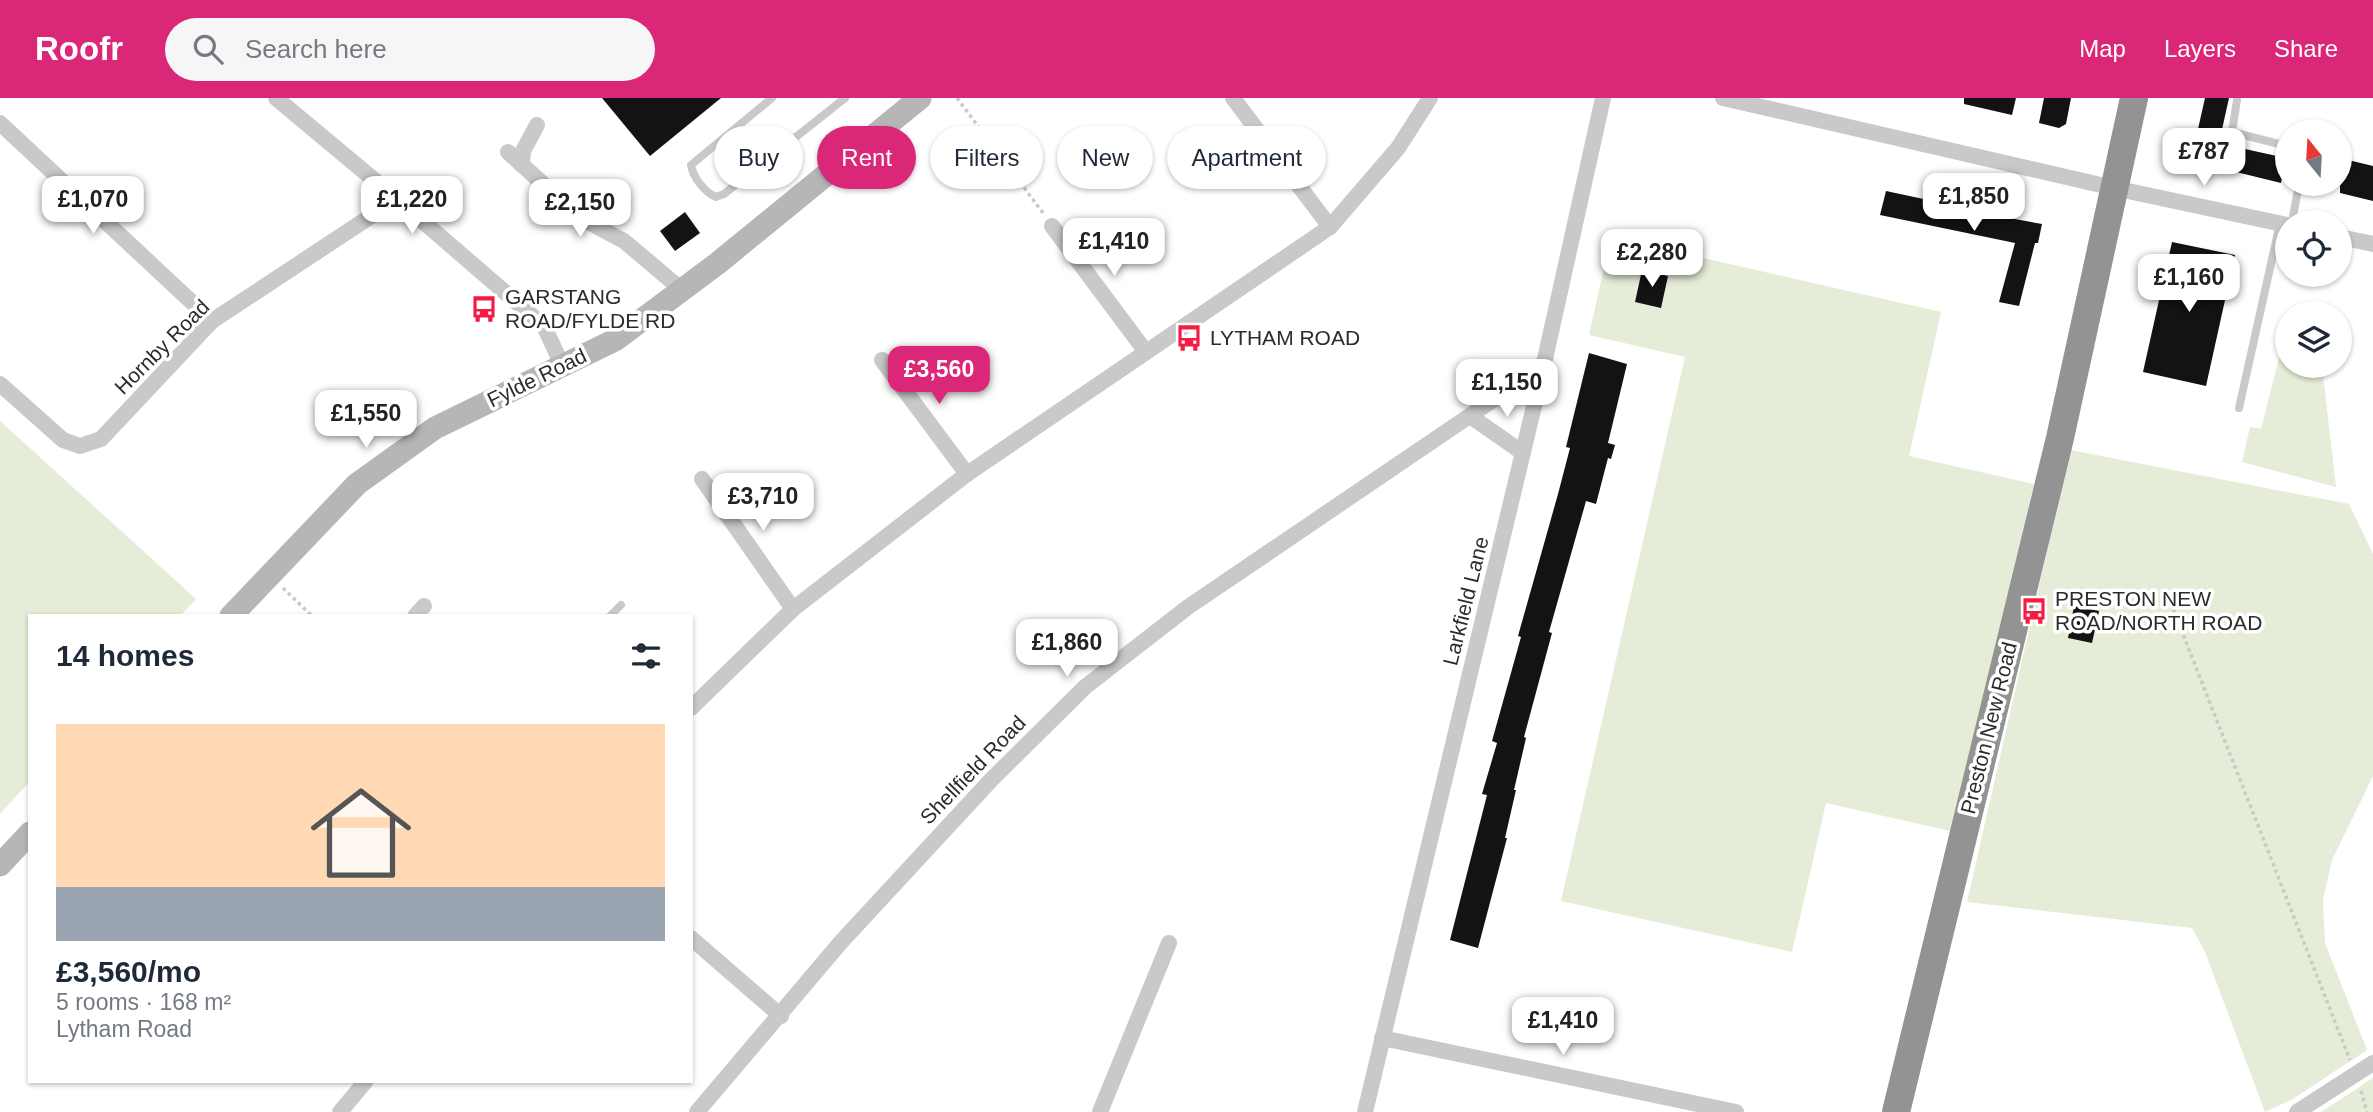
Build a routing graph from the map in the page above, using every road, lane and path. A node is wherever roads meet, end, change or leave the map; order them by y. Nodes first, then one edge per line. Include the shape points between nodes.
1 (275, 98) edge
2 (772, 98) edge
3 (845, 98) edge
4 (957, 98) edge
5 (1233, 98) edge
6 (1430, 98) edge
7 (1603, 98) edge
8 (1723, 98) edge
9 (2134, 98) edge
10 (2237, 100) dead end
11 (909, 104) edge
12 (0, 123) edge
13 (537, 125) dead end
14 (2275, 143) edge
15 (508, 152) dead end
16 (522, 164) junction
17 (2114, 188) junction
18 (397, 199) junction
19 (2275, 221) edge
20 (1052, 226) joint
21 (1331, 227) junction
22 (2352, 240) edge
23 (2373, 244) edge
24 (2275, 269) edge
25 (682, 289) junction
26 (212, 321) junction
27 (1146, 352) junction
28 (882, 360) dead end
29 (562, 365) junction
30 (1541, 377) junction
31 (0, 384) edge
32 (2239, 408) dead end
33 (1470, 416) junction
34 (1523, 453) junction
35 (967, 474) junction
36 (702, 479) dead end
37 (269, 575) junction
38 (2168, 596) dead end
39 (621, 605) dead end
40 (793, 609) junction
41 (233, 614) edge
42 (310, 614) edge
43 (612, 614) edge
44 (693, 706) edge
45 (28, 835) edge
46 (0, 864) edge
47 (693, 940) edge
48 (1170, 943) dead end
49 (780, 1016) junction
50 (1382, 1038) junction
51 (2373, 1063) edge
52 (2355, 1073) junction
53 (364, 1083) edge
54 (340, 1112) edge
55 (697, 1112) edge
56 (1101, 1112) edge
57 (1365, 1112) edge
58 (1736, 1112) edge
59 (1896, 1112) edge
60 (2297, 1112) edge

1 - 18 street
2 - 3 lane via 691,165 709,194 724,194
4 - 20 path
5 - 21 street
6 - 21 street via 1398,148
7 - 30 street, Larkfield Lane
8 - 17 street
9 - 17 highway, Preston New Road
10 - 14 lane via 2232,132
11 - 25 street, Fylde Road
12 - 26 street
13 - 16 street via 523,150
15 - 16 street
16 - 25 street via 579,217 624,241
17 - 19 street
17 - 59 highway, Preston New Road via 2060,438
18 - 26 street, Hornby Road
18 - 29 street via 544,326
20 - 27 street
21 - 27 street
22 - 23 street
24 - 32 lane
25 - 29 street, Fylde Road via 615,340
26 - 31 street, Hornby Road via 101,439 80,446 63,440
27 - 35 street
28 - 35 street
29 - 37 street, Fylde Road via 435,428 357,484
30 - 33 street, Shellfield Road via 1518,383
30 - 34 street, Larkfield Lane
33 - 34 street
33 - 49 street, Shellfield Road via 1188,607 1085,687 991,780 841,942
34 - 50 street, Larkfield Lane
35 - 40 street
36 - 40 street
37 - 41 street, Fylde Road
37 - 42 path
38 - 52 path
39 - 43 lane
40 - 44 street
45 - 46 street
47 - 49 street
48 - 56 street
49 - 55 street, Shellfield Road
50 - 57 street, Larkfield Lane
50 - 58 street
51 - 52 street
52 - 60 street
53 - 54 street

